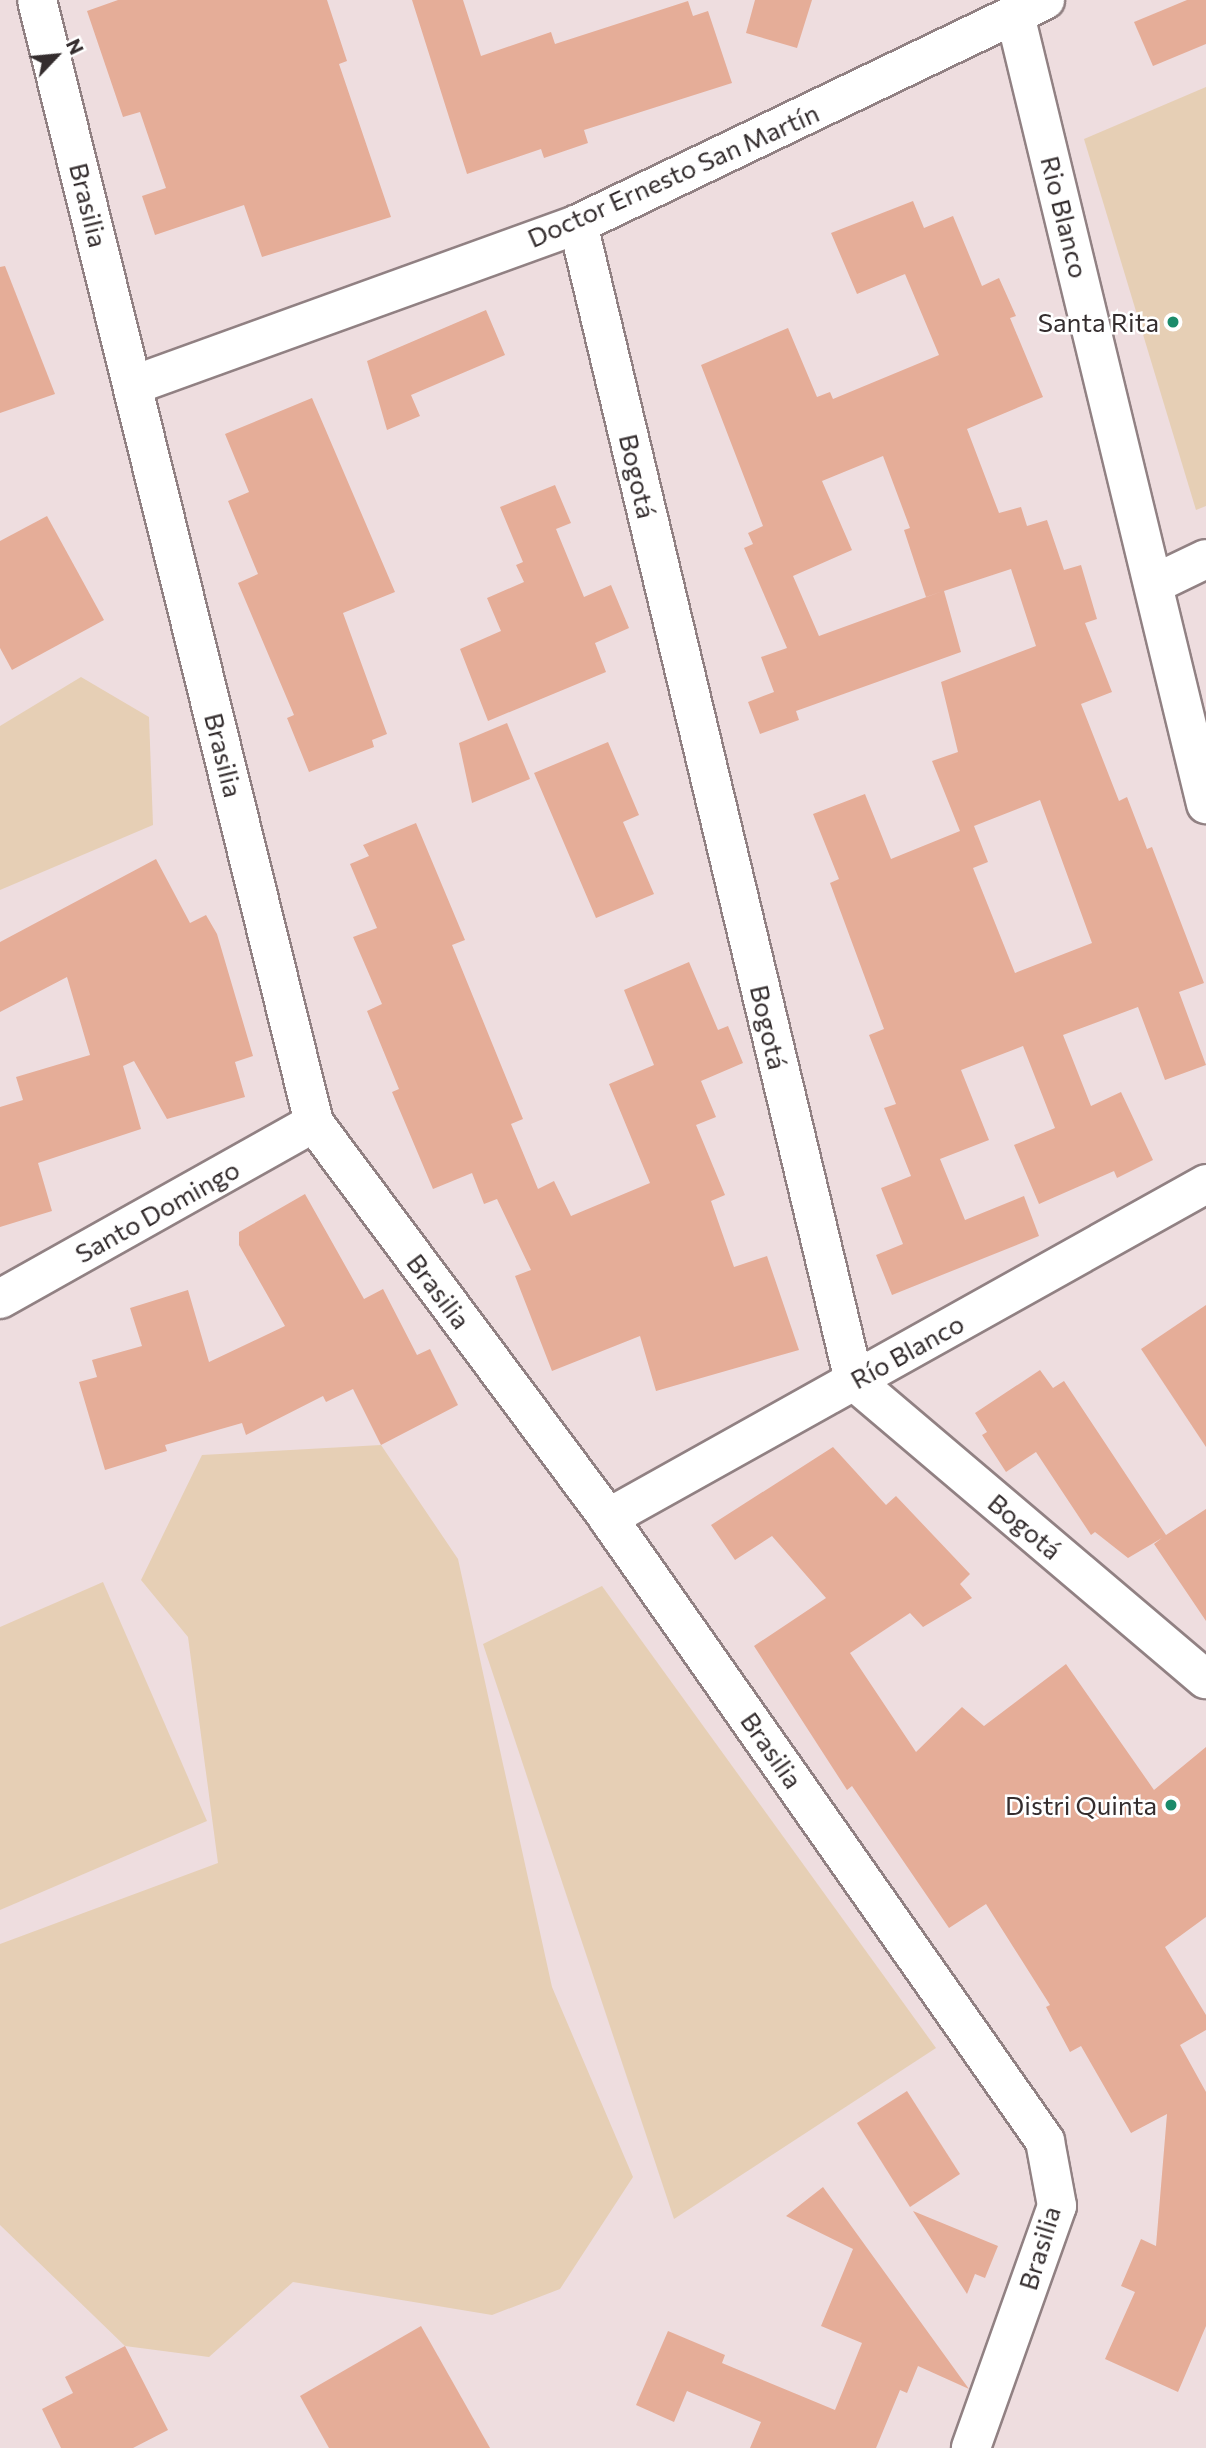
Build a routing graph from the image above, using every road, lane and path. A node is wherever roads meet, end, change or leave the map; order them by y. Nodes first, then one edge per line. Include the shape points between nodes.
1 (37, 0) edge
2 (1030, 7) edge
3 (578, 224) junction
4 (134, 385) junction
5 (1206, 559) edge
6 (1156, 583) junction
7 (1206, 804) edge
8 (314, 1124) junction
9 (1206, 1184) edge
10 (0, 1299) edge
11 (854, 1381) junction
12 (608, 1518) junction
13 (1206, 1679) edge
14 (971, 2448) edge

1 - 4 street, Brasilia
2 - 3 street, Doctor Ernesto San Martín
2 - 6 street, Rio Blanco
3 - 4 street, Doctor Ernesto San Martín
3 - 11 street, Bogotá
4 - 8 street, Brasilia
5 - 6 street
6 - 7 street
8 - 10 street, Santo Domingo
8 - 12 street, Brasilia
9 - 11 street, Río Blanco
11 - 12 street, Río Blanco
11 - 13 street, Bogotá
12 - 14 street, Brasilia via 1045,2141 1057,2206

